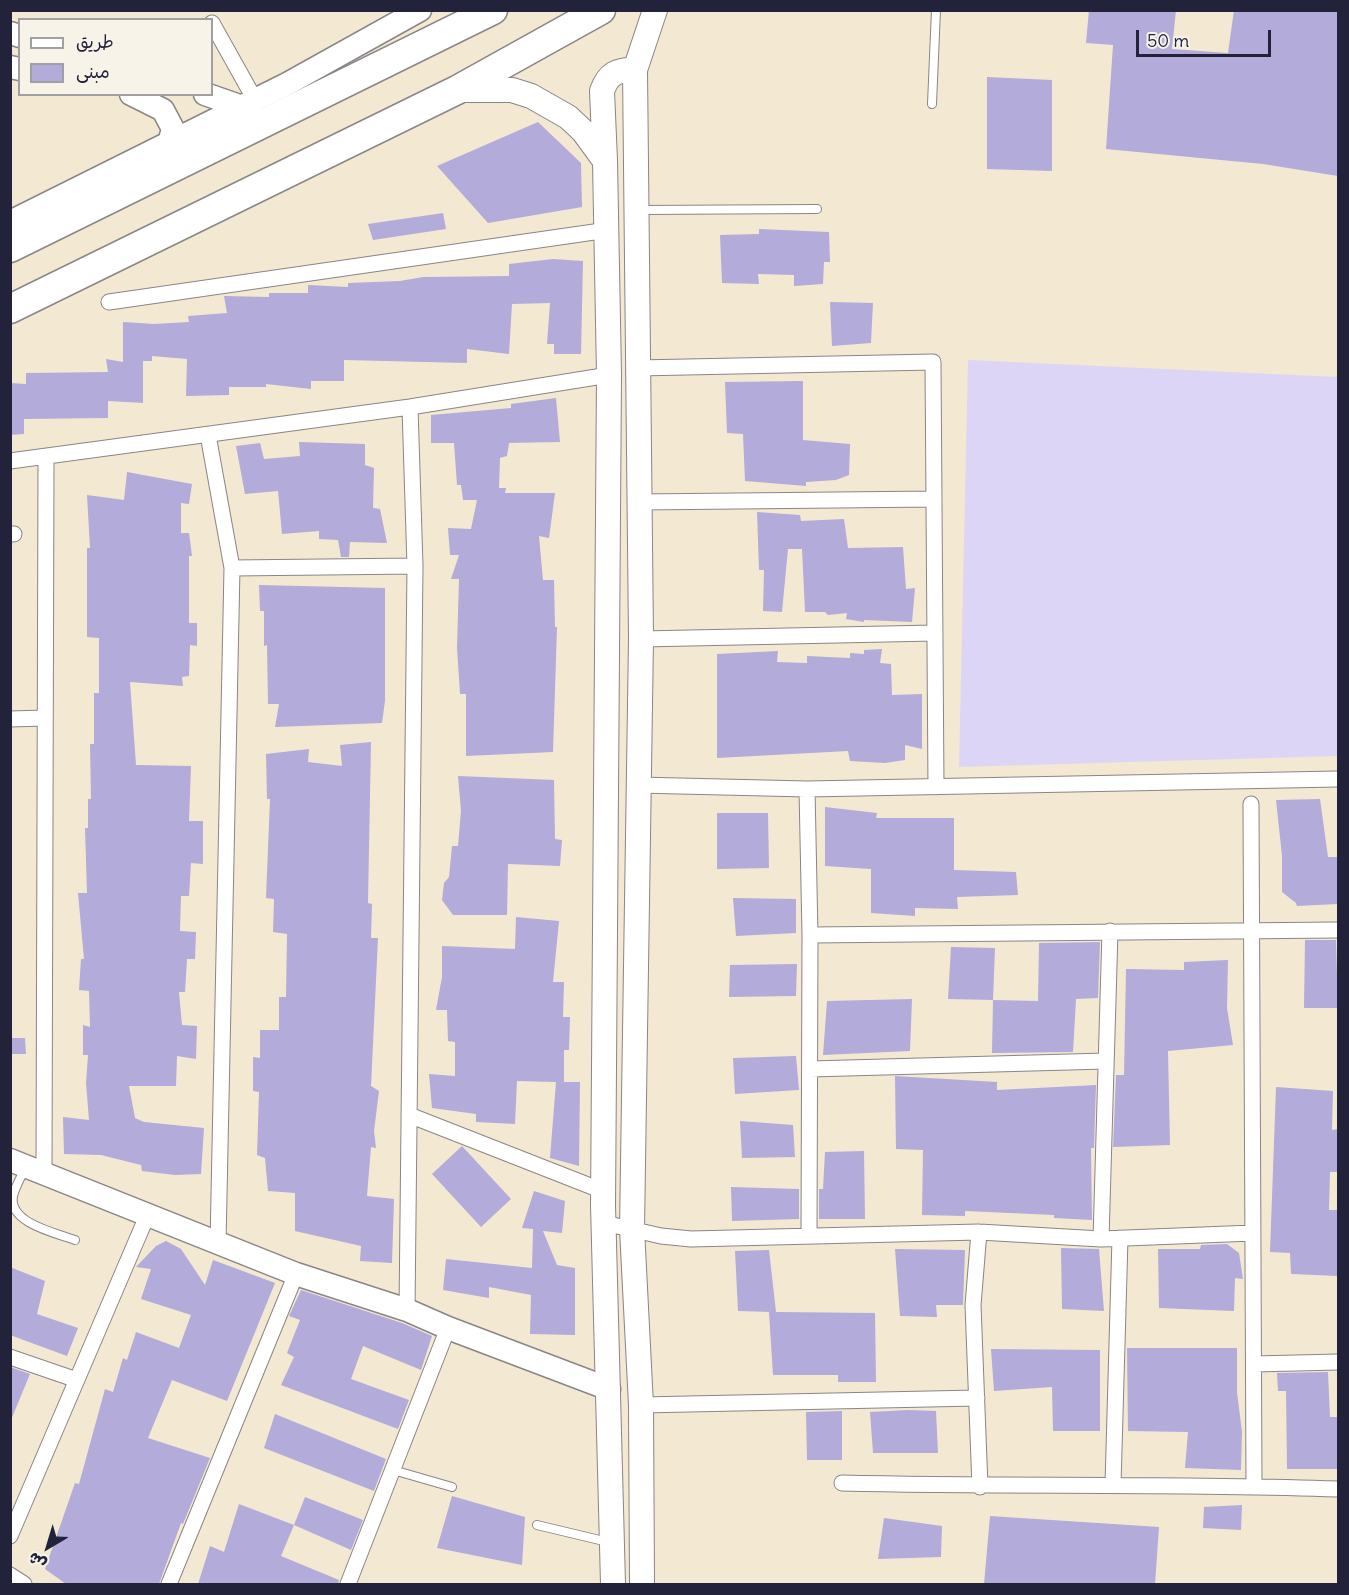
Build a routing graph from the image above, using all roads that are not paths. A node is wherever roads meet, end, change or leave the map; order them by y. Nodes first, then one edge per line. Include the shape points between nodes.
1 (493, 10) edge
2 (601, 10) edge
3 (655, 10) edge
4 (936, 10) edge
5 (410, 13) edge
6 (213, 26) edge
7 (635, 70) junction
8 (457, 90) junction
9 (135, 96) edge
10 (213, 96) edge
11 (247, 104) junction
12 (932, 104) dead end
13 (303, 105) junction
14 (169, 143) junction
15 (605, 161) junction
16 (129, 190) junction
17 (817, 209) dead end
18 (636, 210) junction
19 (10, 222) edge
20 (608, 230) junction
21 (10, 248) edge
22 (109, 302) dead end
23 (10, 309) edge
24 (637, 368) junction
25 (609, 375) junction
26 (410, 407) junction
27 (208, 435) junction
28 (46, 457) junction
29 (10, 461) edge
30 (934, 499) junction
31 (639, 502) junction
32 (415, 566) junction
33 (232, 568) junction
34 (935, 633) junction
35 (641, 639) junction
36 (45, 718) junction
37 (10, 719) edge
38 (1338, 779) edge
39 (637, 785) junction
40 (936, 787) junction
41 (807, 789) junction
42 (1251, 804) dead end
43 (1252, 929) junction
44 (1338, 930) edge
45 (1110, 931) junction
46 (810, 935) junction
47 (1106, 1061) junction
48 (810, 1069) junction
49 (409, 1115) junction
50 (27, 1166) edge
51 (603, 1191) junction
52 (147, 1216) junction
53 (603, 1224) junction
54 (632, 1228) junction
55 (979, 1232) junction
56 (1253, 1233) junction
57 (809, 1235) junction
58 (1120, 1238) junction
59 (1101, 1239) junction
60 (75, 1240) dead end
61 (218, 1244) junction
62 (296, 1274) junction
63 (407, 1310) junction
64 (447, 1328) junction
65 (10, 1357) edge
66 (1338, 1362) edge
67 (1254, 1364) junction
68 (77, 1380) junction
69 (609, 1389) junction
70 (977, 1398) junction
71 (641, 1405) junction
72 (393, 1470) junction
73 (842, 1482) dead end
74 (1113, 1485) junction
75 (1254, 1486) junction
76 (452, 1487) dead end
77 (980, 1487) junction
78 (1338, 1489) edge
79 (537, 1525) dead end
80 (10, 1536) edge
81 (613, 1543) junction
82 (10, 1575) edge
83 (24, 1584) edge
84 (169, 1584) edge
85 (348, 1584) edge
86 (614, 1584) edge
87 (642, 1584) edge

1 - 13 highway
2 - 8 highway
3 - 7 main road
4 - 12 lane
5 - 11 main road
6 - 11 street
7 - 15 main road via 613,73 605,81
7 - 18 main road
8 - 15 main road via 512,90 531,96 568,117
8 - 23 highway
9 - 14 main road via 163,110 173,129
10 - 11 main road
11 - 13 main road via 261,111
11 - 14 main road
13 - 16 highway
14 - 16 main road
14 - 19 main road
15 - 20 main road
16 - 21 highway
17 - 18 lane
18 - 24 main road
20 - 22 street
20 - 25 main road
24 - 30 street via 933,362
24 - 31 main road
25 - 26 street
25 - 51 main road
26 - 27 street
26 - 32 street
27 - 28 street
27 - 33 street
28 - 29 street
28 - 36 street
30 - 31 street
30 - 34 street
31 - 35 main road
32 - 33 street
32 - 49 street
33 - 61 street
34 - 35 street
34 - 40 street
35 - 39 main road
36 - 37 street
36 - 50 street
38 - 40 street
39 - 41 street
39 - 54 main road
40 - 41 street
41 - 46 street
42 - 43 street
43 - 44 street
43 - 45 street
43 - 56 street
45 - 46 street
45 - 47 street
46 - 48 street
47 - 48 street
47 - 59 street
48 - 57 street
49 - 51 street
49 - 63 street
50 - 52 main road
50 - 60 lane via 13,1196 14,1210 23,1219
51 - 53 main road
52 - 61 main road
52 - 68 street
53 - 54 street
53 - 69 main road
54 - 57 street via 691,1239
54 - 71 main road
55 - 57 street
55 - 59 street
55 - 70 street via 973,1305
56 - 58 street
56 - 67 street
58 - 59 street
58 - 74 street
61 - 62 main road
62 - 63 main road
62 - 84 street
63 - 64 main road
64 - 69 main road
64 - 72 street
65 - 68 street
66 - 67 street
67 - 75 street
68 - 80 street
69 - 81 main road
70 - 71 street
70 - 77 street
71 - 87 main road
72 - 76 lane
72 - 85 street
73 - 77 street
74 - 75 street
74 - 77 street
75 - 78 street
79 - 81 lane
81 - 86 main road
82 - 83 street

